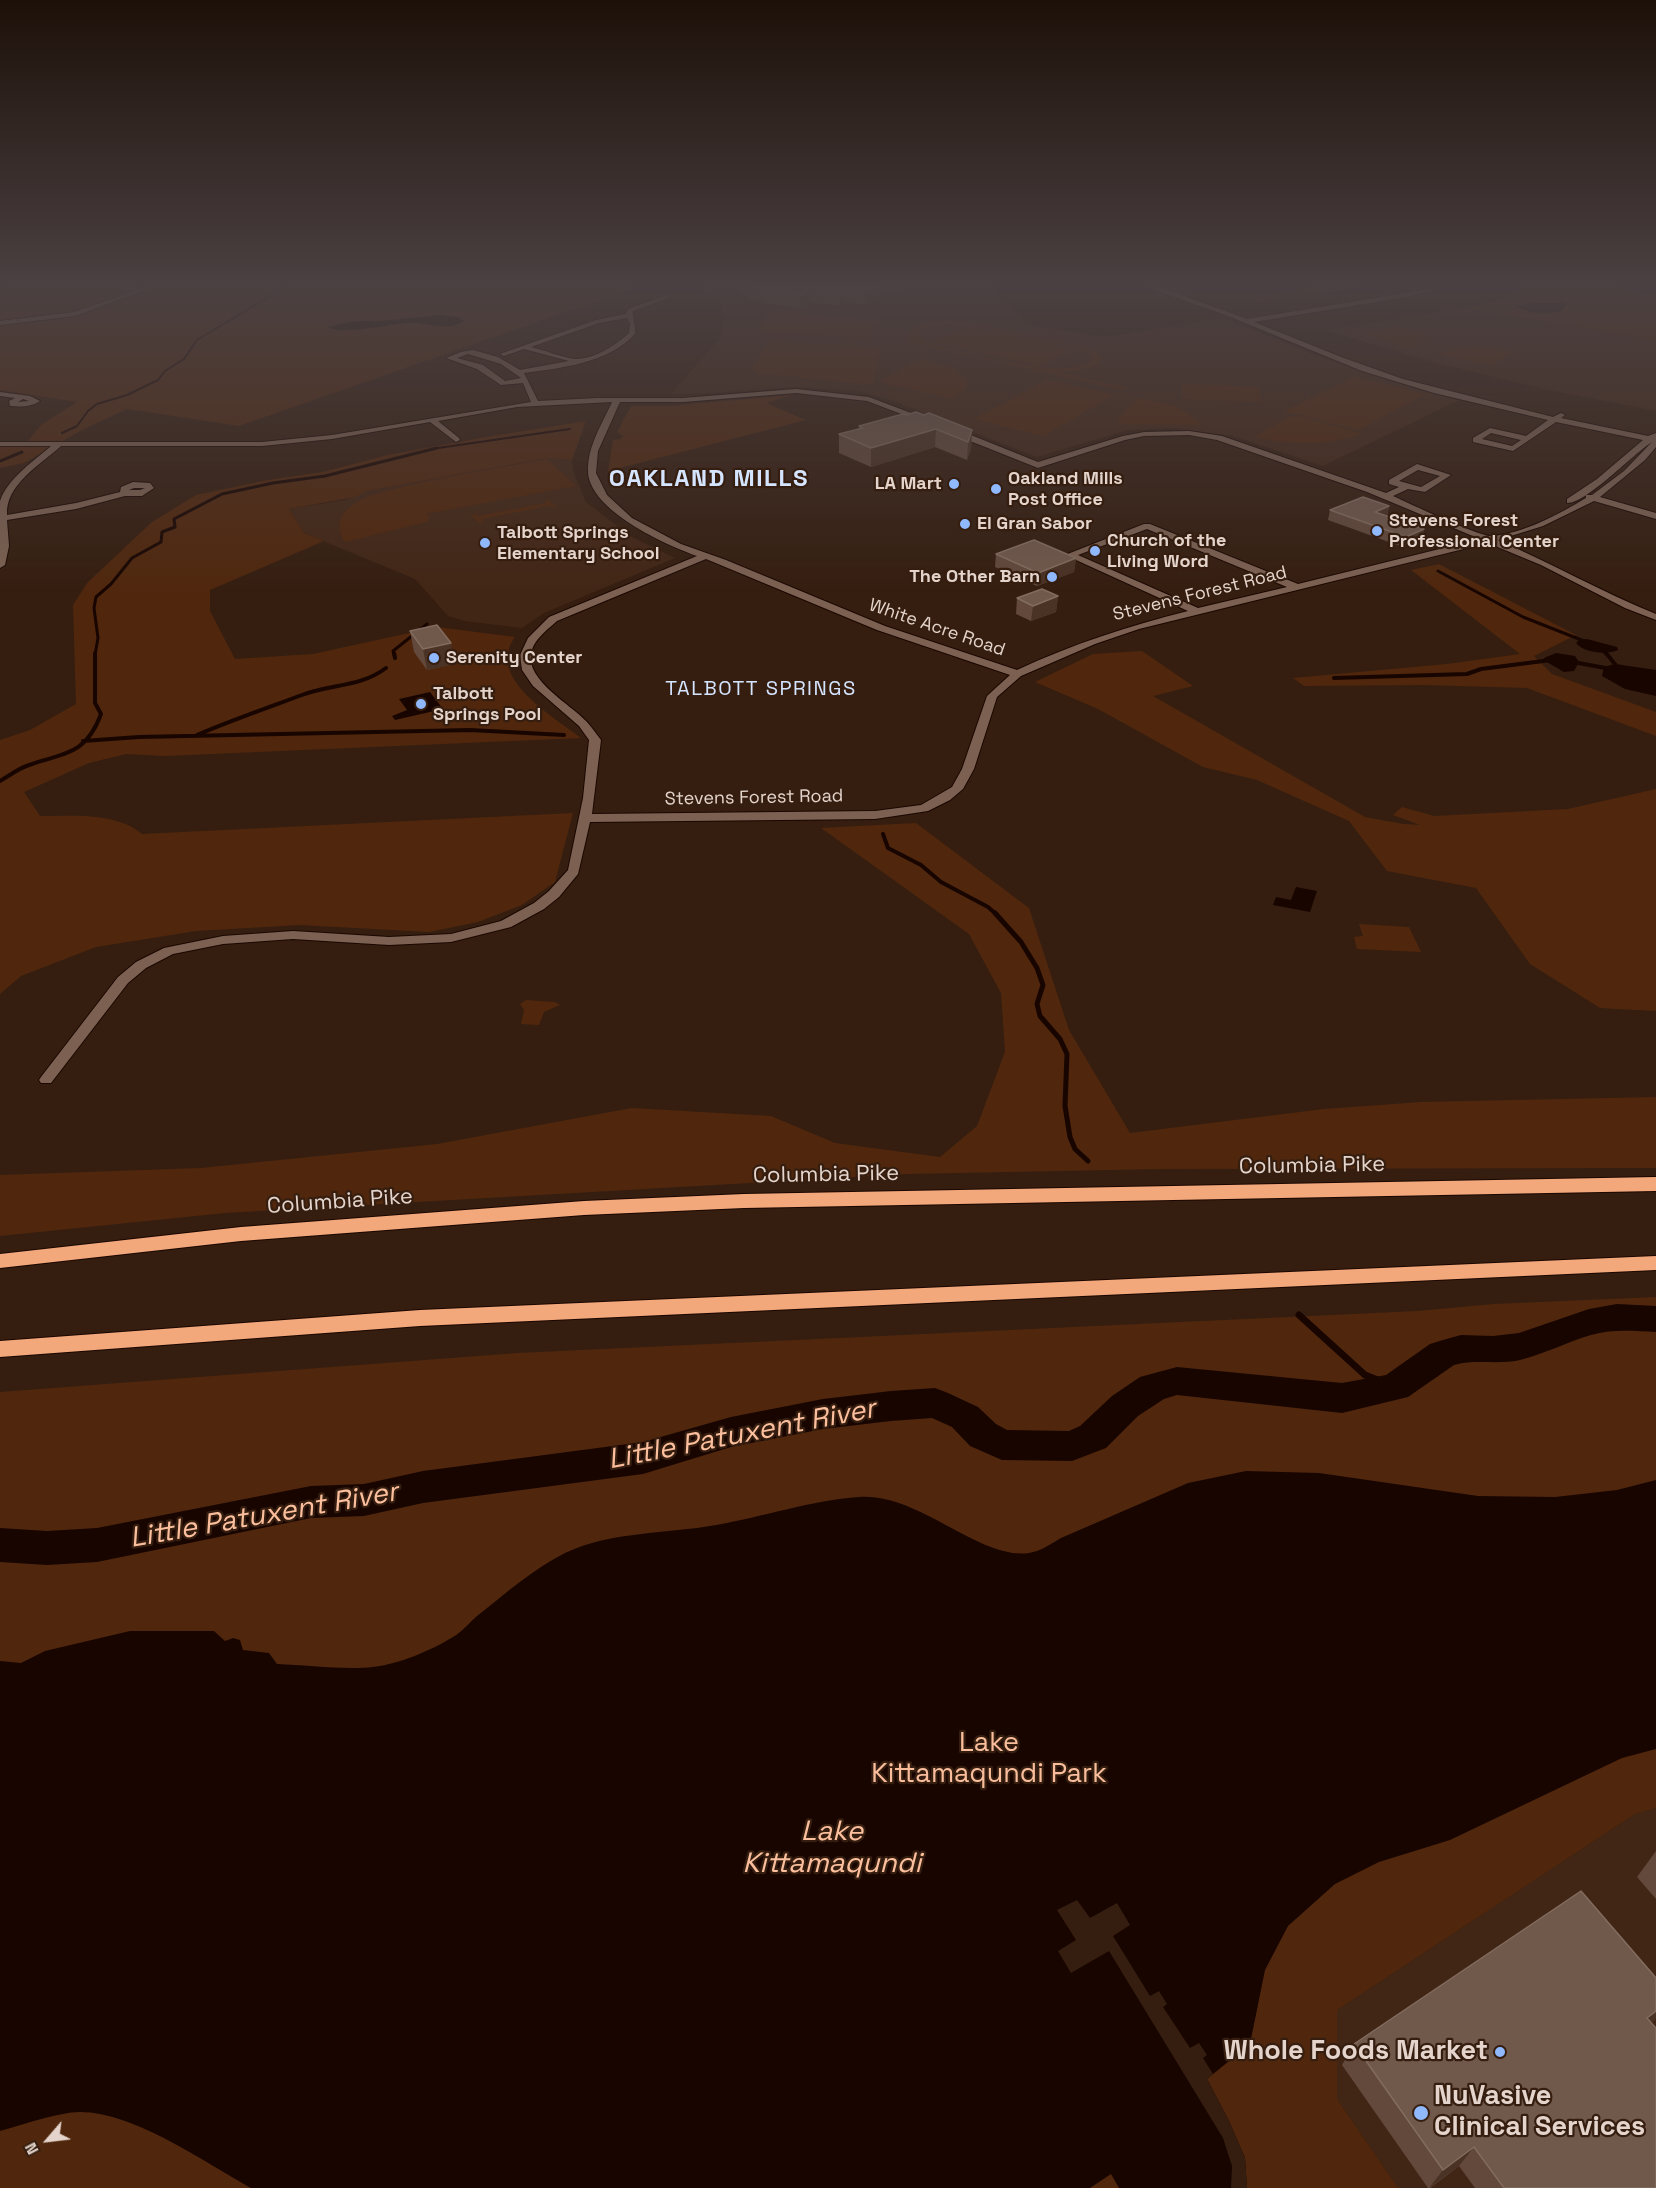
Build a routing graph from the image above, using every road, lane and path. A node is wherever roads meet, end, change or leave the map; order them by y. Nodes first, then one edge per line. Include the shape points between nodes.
1 (529, 389) edge
2 (1436, 389) edge
3 (0, 394) edge
4 (19, 399) dead end
5 (617, 400) junction
6 (535, 403) junction
7 (1560, 416) junction
8 (431, 420) junction
9 (936, 424) edge
10 (945, 427) edge
11 (1654, 437) edge
12 (1527, 439) junction
13 (456, 440) dead end
14 (60, 443) junction
15 (0, 444) edge
16 (1407, 486) junction
17 (125, 493) dead end
18 (1580, 495) junction
19 (1384, 497) junction
20 (1594, 499) junction
21 (1656, 516) edge
22 (2, 518) junction
23 (1488, 540) junction
24 (703, 557) junction
25 (0, 565) edge
26 (1297, 587) junction
27 (1196, 611) junction
28 (1656, 617) edge
29 (1017, 674) junction
30 (585, 818) junction
31 (46, 1080) dead end
32 (1656, 1184) edge
33 (0, 1261) edge
34 (1656, 1263) edge
35 (0, 1349) edge

1 - 6 street
2 - 7 street
3 - 4 street
5 - 6 street
5 - 9 street via 823,392 869,399
5 - 24 street, White Acre Road via 594,451 595,482 628,520
6 - 8 street
7 - 11 street
7 - 12 street
8 - 13 street
8 - 14 street via 262,444
10 - 19 street via 1038,465 1134,435 1189,434 1232,442
11 - 18 street, Stevens Forest Road
11 - 20 street, Stevens Forest Road via 1631,470
12 - 12 street via 1513,449 1476,440 1490,430
14 - 15 street
14 - 22 street via 11,487
16 - 16 street via 1392,482 1417,467 1447,475 1422,490
16 - 19 street
17 - 22 street via 62,509
18 - 20 street
18 - 23 street, Stevens Forest Road
19 - 23 street
20 - 21 street
20 - 23 street, Stevens Forest Road via 1533,527
22 - 25 street via 4,546
23 - 26 street, Stevens Forest Road
23 - 28 street
24 - 29 street, White Acre Road via 875,631
24 - 30 street via 553,619 526,646 525,664 531,677 582,721 595,740
26 - 27 street, Stevens Forest Road
26 - 27 street via 1148,526 1070,555
27 - 29 street, Stevens Forest Road via 1102,638
29 - 30 street, Stevens Forest Road via 992,696 968,769 957,789 924,808 875,815
30 - 31 street via 576,862 566,882 539,906 506,924 427,941 293,935 223,940 154,958 123,980
32 - 33 highway, Columbia Pike via 732,1201 241,1234
34 - 35 highway via 454,1317

